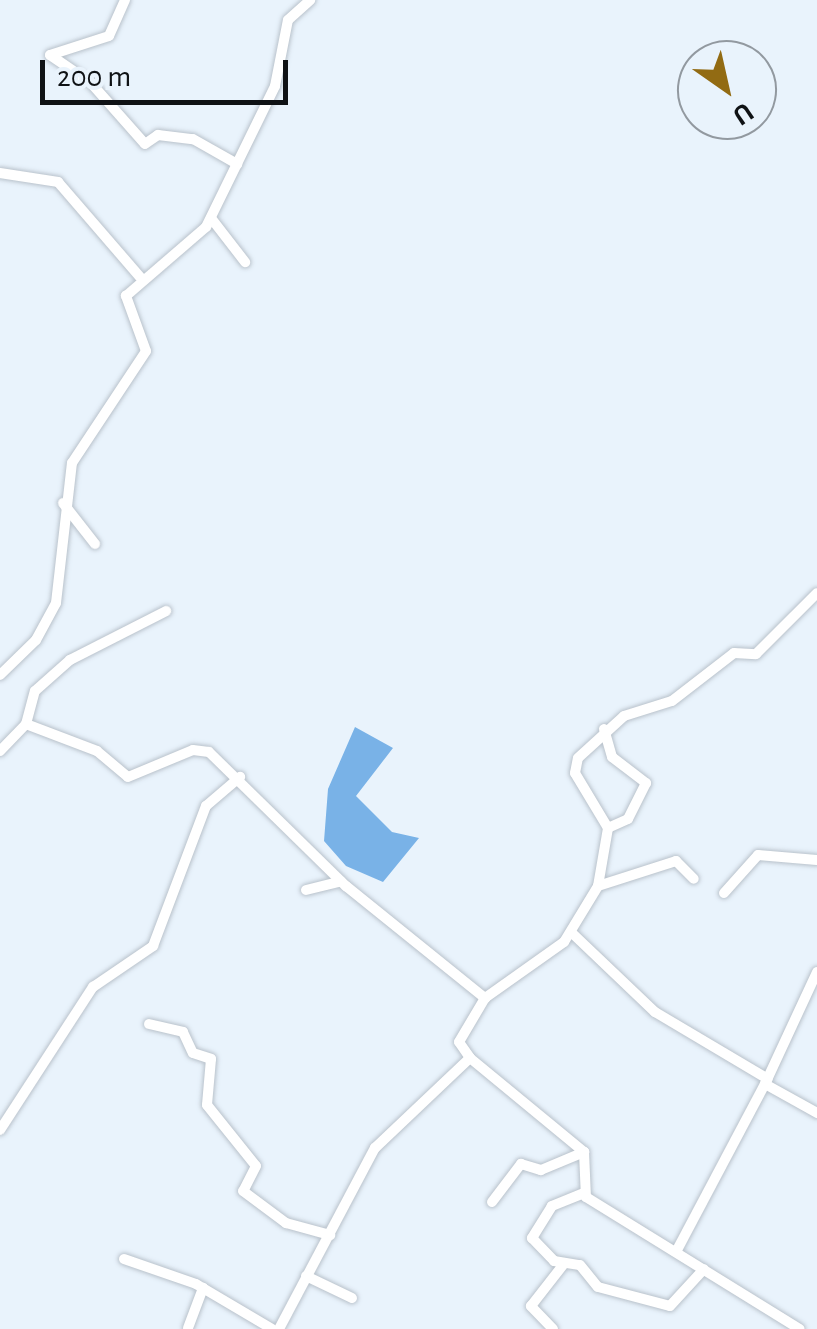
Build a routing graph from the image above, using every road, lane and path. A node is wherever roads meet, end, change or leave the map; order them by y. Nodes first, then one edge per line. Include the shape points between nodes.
1 (125, 0) edge
2 (310, 0) edge
3 (236, 164) junction
4 (0, 173) edge
5 (210, 218) junction
6 (245, 262) dead end
7 (140, 277) junction
8 (62, 502) junction
9 (95, 544) dead end
10 (817, 593) edge
11 (166, 611) dead end
12 (0, 676) edge
13 (26, 724) junction
14 (604, 729) junction
15 (1, 752) edge
16 (240, 776) junction
17 (608, 828) junction
18 (817, 860) edge
19 (694, 879) dead end
20 (341, 881) junction
21 (598, 886) junction
22 (306, 890) dead end
23 (724, 893) dead end
24 (572, 933) junction
25 (817, 972) edge
26 (485, 998) junction
27 (148, 1024) dead end
28 (470, 1058) junction
29 (766, 1082) junction
30 (817, 1112) edge
31 (0, 1130) edge
32 (584, 1152) junction
33 (584, 1193) junction
34 (492, 1202) dead end
35 (330, 1235) junction
36 (676, 1252) junction
37 (124, 1258) dead end
38 (563, 1265) junction
39 (704, 1269) junction
40 (306, 1276) junction
41 (202, 1288) junction
42 (352, 1298) dead end
43 (188, 1328) edge
44 (276, 1329) edge
45 (553, 1329) edge
46 (800, 1329) edge

1 - 3 street via 109,36 49,54 91,82 145,144 158,135 193,139
2 - 3 street via 288,20 275,86
3 - 5 street
4 - 7 street via 58,182
5 - 6 street
5 - 7 street via 197,240
7 - 8 street via 126,309 146,351 88,434
8 - 9 street
8 - 12 street via 56,603 36,640
10 - 14 street via 756,654 734,653 672,702
11 - 13 street via 70,660 35,692
13 - 15 street
13 - 16 street via 97,751 128,778 193,750
14 - 17 street via 574,773
14 - 17 street via 612,757 646,783 628,818
16 - 20 street
16 - 31 street via 206,806 190,867 153,946 93,987
17 - 21 street
18 - 23 street via 758,855
19 - 21 street via 676,862
20 - 22 street
20 - 26 street
21 - 24 street
24 - 26 street
24 - 29 street via 655,1012
25 - 29 street
26 - 28 street via 460,1042
27 - 35 street via 182,1032 193,1053 211,1059 207,1106 256,1166 243,1190 286,1223
28 - 32 street
28 - 35 street via 374,1148
29 - 30 street
29 - 36 street
32 - 33 street
32 - 34 street via 541,1170 521,1164
33 - 36 street
33 - 38 street via 552,1206 532,1238
35 - 40 street
36 - 39 street
37 - 41 street
38 - 39 street via 580,1265 598,1287 670,1306
38 - 45 street via 532,1306
39 - 46 street
40 - 42 street
40 - 44 street
41 - 43 street
41 - 44 street

